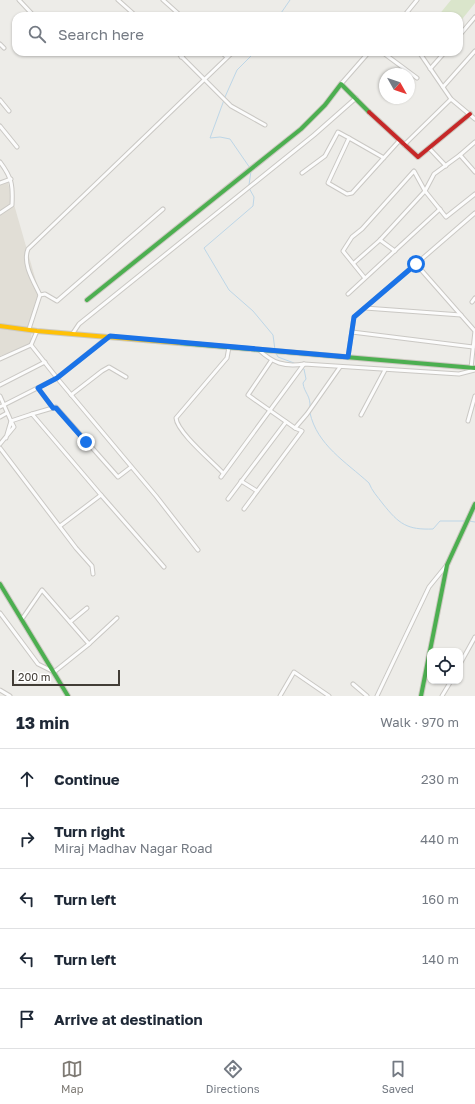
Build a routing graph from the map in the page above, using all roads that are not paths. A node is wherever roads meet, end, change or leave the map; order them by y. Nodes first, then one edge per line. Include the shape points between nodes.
1 (19, 0) edge
2 (118, 0) edge
3 (163, 0) edge
4 (417, 0) edge
5 (30, 12) edge
6 (132, 12) edge
7 (176, 12) edge
8 (407, 12) edge
9 (475, 17) edge
10 (463, 31) edge
11 (0, 44) edge
12 (4, 48) dead end
13 (475, 51) edge
14 (366, 56) edge
15 (387, 56) edge
16 (422, 56) edge
17 (441, 56) edge
18 (181, 57) edge
19 (227, 58) edge
20 (430, 69) junction
21 (417, 78) dead end
22 (204, 79) junction
23 (341, 84) junction
24 (443, 87) junction
25 (356, 98) junction
26 (451, 99) junction
27 (0, 100) edge
28 (9, 111) dead end
29 (470, 114) junction
30 (475, 119) edge
31 (265, 125) dead end
32 (0, 126) edge
33 (349, 138) junction
34 (399, 141) junction
35 (475, 142) edge
36 (404, 145) junction
37 (18, 147) dead end
38 (429, 148) junction
39 (460, 155) junction
40 (384, 158) junction
41 (0, 162) edge
42 (446, 166) junction
43 (475, 172) edge
44 (302, 173) dead end
45 (11, 179) junction
46 (0, 183) edge
47 (425, 191) junction
48 (475, 194) edge
49 (163, 209) dead end
50 (440, 209) junction
51 (0, 213) edge
52 (475, 213) edge
53 (380, 240) junction
54 (395, 251) junction
55 (354, 263) junction
56 (416, 264) junction
57 (364, 277) junction
58 (348, 294) dead end
59 (40, 296) junction
60 (475, 298) edge
61 (87, 300) dead end
62 (472, 302) dead end
63 (364, 308) junction
64 (461, 315) junction
65 (0, 326) edge
66 (29, 329) junction
67 (37, 331) junction
68 (352, 332) junction
69 (73, 333) junction
70 (110, 336) junction
71 (31, 346) junction
72 (229, 347) junction
73 (473, 347) junction
74 (259, 350) junction
75 (474, 354) edge
76 (348, 357) junction
77 (0, 359) edge
78 (271, 361) junction
79 (45, 362) junction
80 (304, 364) junction
81 (340, 366) junction
82 (474, 369) edge
83 (385, 370) junction
84 (126, 377) dead end
85 (57, 378) junction
86 (0, 385) edge
87 (38, 388) junction
88 (71, 395) junction
89 (0, 396) edge
90 (475, 396) edge
91 (4, 405) junction
92 (0, 407) edge
93 (53, 408) junction
94 (268, 410) junction
95 (7, 413) junction
96 (32, 414) junction
97 (361, 415) dead end
98 (0, 417) edge
99 (11, 421) junction
100 (468, 421) dead end
101 (286, 422) junction
102 (295, 428) junction
103 (0, 444) edge
104 (0, 448) edge
105 (132, 467) junction
106 (223, 473) junction
107 (221, 477) dead end
108 (241, 481) junction
109 (257, 491) junction
110 (101, 495) junction
111 (228, 499) dead end
112 (475, 504) edge
113 (244, 509) dead end
114 (60, 526) junction
115 (198, 550) dead end
116 (447, 565) junction
117 (164, 568) dead end
118 (93, 574) dead end
119 (0, 584) edge
120 (88, 608) dead end
121 (0, 613) edge
122 (117, 618) dead end
123 (22, 619) junction
124 (70, 622) junction
125 (475, 637) edge
126 (89, 644) junction
127 (463, 659) edge
128 (54, 672) junction
129 (352, 684) dead end
130 (448, 684) edge
131 (0, 690) edge
132 (10, 696) edge
133 (68, 696) edge
134 (280, 696) edge
135 (329, 696) edge
136 (367, 696) edge
137 (377, 696) edge
138 (421, 696) edge
139 (442, 696) edge

1 - 5 street
2 - 6 street
3 - 7 street
4 - 8 street
9 - 10 street
11 - 12 street
13 - 24 street
14 - 23 street
15 - 21 street
16 - 20 street
17 - 20 street
18 - 22 street
19 - 22 street
20 - 24 street
22 - 31 street via 231,106
22 - 59 street via 28,248 29,272
23 - 25 street
23 - 61 street via 301,129
24 - 26 street
25 - 34 street
25 - 69 street via 314,135 79,324
26 - 29 street
26 - 36 street
27 - 28 street
29 - 30 street
29 - 38 street
32 - 37 street
33 - 40 street
33 - 40 street via 328,183 347,194 352,193
33 - 44 street via 338,132 325,156
34 - 36 street
34 - 40 street
35 - 39 street
36 - 38 street via 418,157
38 - 42 street
39 - 42 street
39 - 43 street
41 - 45 street
42 - 47 street via 434,174
45 - 46 street
45 - 51 street via 12,205
47 - 50 street
47 - 53 street
47 - 55 street via 414,171 352,237 343,251
48 - 50 street via 446,217
49 - 59 street via 57,301 45,294
50 - 54 street
52 - 56 street
53 - 54 street
53 - 55 street
54 - 57 street
55 - 57 street
56 - 63 street
56 - 64 street
57 - 58 street
59 - 66 street
60 - 62 street
63 - 64 street
63 - 68 street via 354,317
64 - 73 street via 475,331
65 - 66 street
66 - 67 street
67 - 69 street
67 - 71 street
68 - 73 street
68 - 76 street
69 - 70 street
70 - 72 street
70 - 85 street
71 - 77 street
71 - 79 street
72 - 74 street
72 - 106 street via 227,358 176,418 176,423 185,434
73 - 75 street
74 - 76 street
74 - 78 street
75 - 82 street
76 - 82 street
78 - 80 street
78 - 94 street via 248,395
79 - 85 street
79 - 86 street
80 - 81 street
80 - 94 street
81 - 83 street
81 - 102 street
82 - 83 street via 459,374
83 - 97 street
84 - 88 street via 109,367
85 - 87 street
85 - 88 street
87 - 91 street
87 - 93 street
88 - 105 street
89 - 91 street
90 - 100 street
91 - 92 street
91 - 95 street
93 - 96 street
93 - 105 street via 56,408 118,477
94 - 101 street
94 - 106 street
95 - 98 street
95 - 99 street
96 - 99 street
96 - 110 street
99 - 103 street via 14,427
101 - 102 street
101 - 108 street
102 - 109 street via 302,431
104 - 114 street
105 - 115 street
106 - 107 street
108 - 109 street
108 - 111 street
109 - 113 street
110 - 114 street
110 - 117 street
112 - 116 street
114 - 118 street via 92,566
116 - 137 street via 429,587
116 - 138 street
119 - 123 street
120 - 124 street
121 - 128 street via 38,664
122 - 126 street
123 - 124 street via 42,590
123 - 128 street
124 - 126 street
125 - 127 street
126 - 128 street
128 - 133 street
129 - 136 street
130 - 139 street
131 - 132 street
134 - 135 street via 294,672

